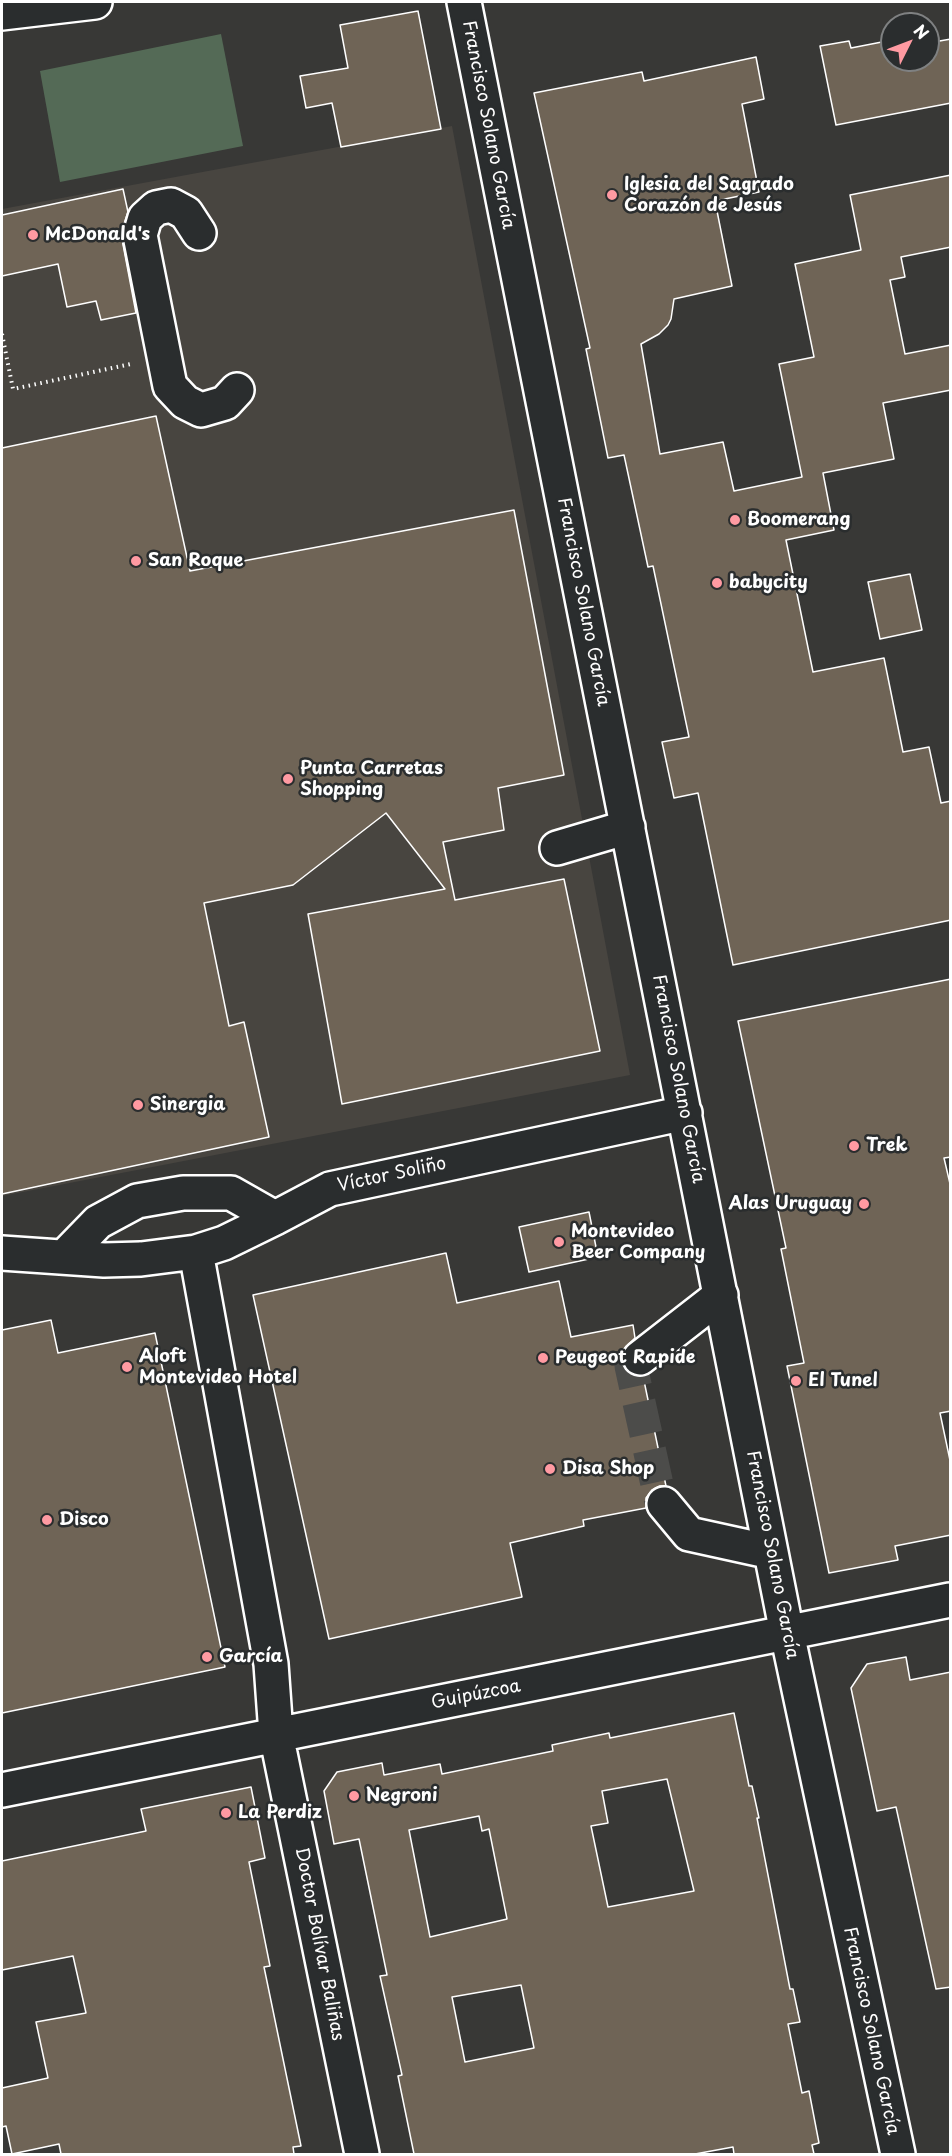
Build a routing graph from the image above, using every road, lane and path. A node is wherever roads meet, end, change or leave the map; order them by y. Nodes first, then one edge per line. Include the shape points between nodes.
1 (95, 2) edge
2 (464, 2) edge
3 (2, 13) edge
4 (199, 233) dead end
5 (2, 334) edge
6 (164, 358) junction
7 (237, 390) dead end
8 (628, 827) junction
9 (557, 848) dead end
10 (685, 1113) junction
11 (275, 1218) junction
12 (2, 1252) edge
13 (196, 1252) junction
14 (64, 1257) junction
15 (721, 1295) junction
16 (640, 1358) tunnel mouth
17 (664, 1504) tunnel mouth
18 (771, 1552) junction
19 (951, 1600) edge
20 (787, 1633) junction
21 (276, 1734) junction
22 (2, 1790) edge
23 (362, 2154) edge
24 (898, 2154) edge

1 - 3 street
2 - 8 street, Francisco Solano García
4 - 6 street via 186,213 171,205 156,208 145,218 140,235
5 - 6 path via 13,389
6 - 7 street via 170,386 185,402 201,410 225,403
8 - 9 street
8 - 10 street, Francisco Solano García
10 - 11 street, Víctor Soliño via 330,1189
10 - 15 street, Francisco Solano García
11 - 13 street, Víctor Soliño
11 - 14 street via 231,1193 183,1193 137,1201 98,1222
12 - 14 street, Víctor Soliño
13 - 14 street, Víctor Soliño via 141,1259
13 - 21 street, Doctor Bolívar Baliñas via 271,1664
15 - 16 street
15 - 18 street, Francisco Solano García
17 - 18 street via 689,1534
18 - 20 street, Francisco Solano García
19 - 20 street, Guipúzcoa
20 - 21 street, Guipúzcoa
20 - 24 street, Francisco Solano García
21 - 22 street, Guipúzcoa
21 - 23 street, Doctor Bolívar Baliñas

